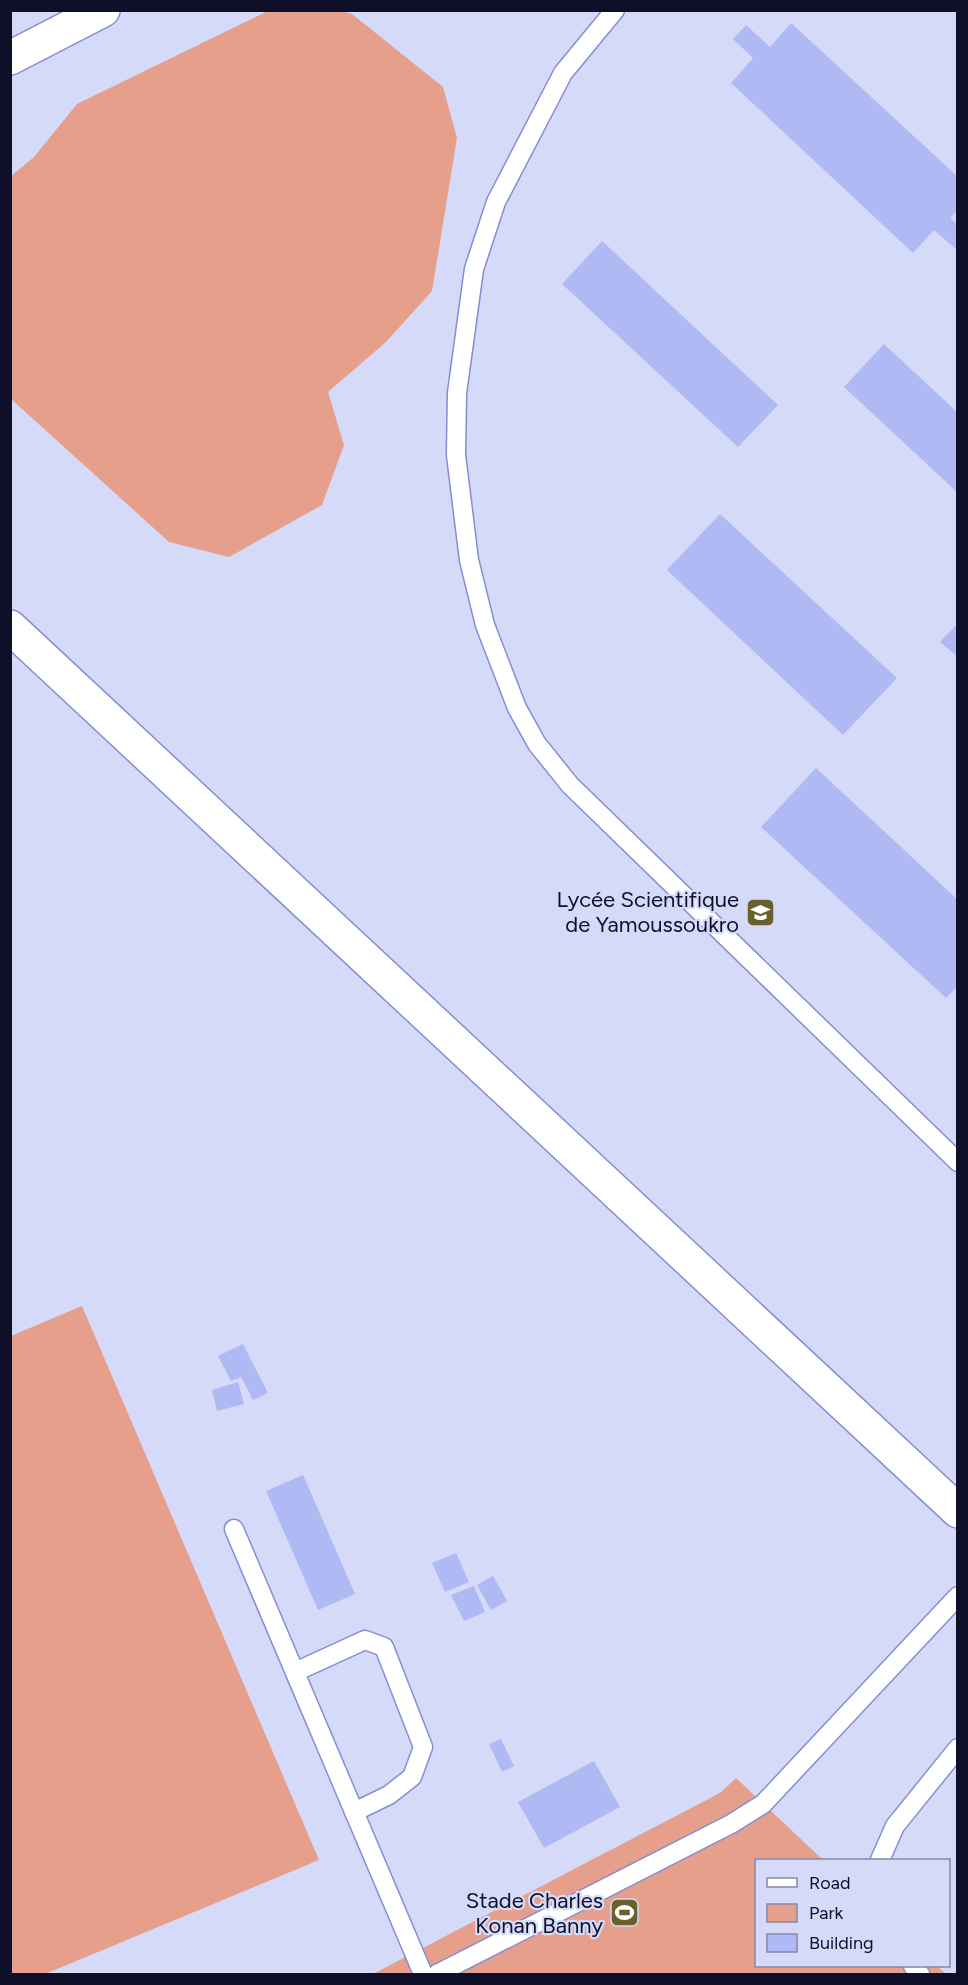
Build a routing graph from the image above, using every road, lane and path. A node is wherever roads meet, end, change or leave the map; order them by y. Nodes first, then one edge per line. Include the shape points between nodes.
1 (103, 10) edge
2 (615, 10) edge
3 (10, 58) edge
4 (10, 627) edge
5 (957, 1162) edge
6 (957, 1511) edge
7 (234, 1529) dead end
8 (957, 1596) edge
9 (295, 1672) junction
10 (957, 1748) edge
11 (354, 1812) junction
12 (880, 1859) edge
13 (423, 1974) edge
14 (437, 1974) edge

1 - 3 street
2 - 5 lane via 563,73 496,202 474,269 457,393 456,455 469,560 485,625 537,744 570,785
4 - 6 street
7 - 9 lane
8 - 14 lane via 763,1804
9 - 11 lane
9 - 11 lane via 365,1640 384,1647 423,1747 412,1776 389,1796
10 - 12 lane via 895,1826
11 - 13 lane

